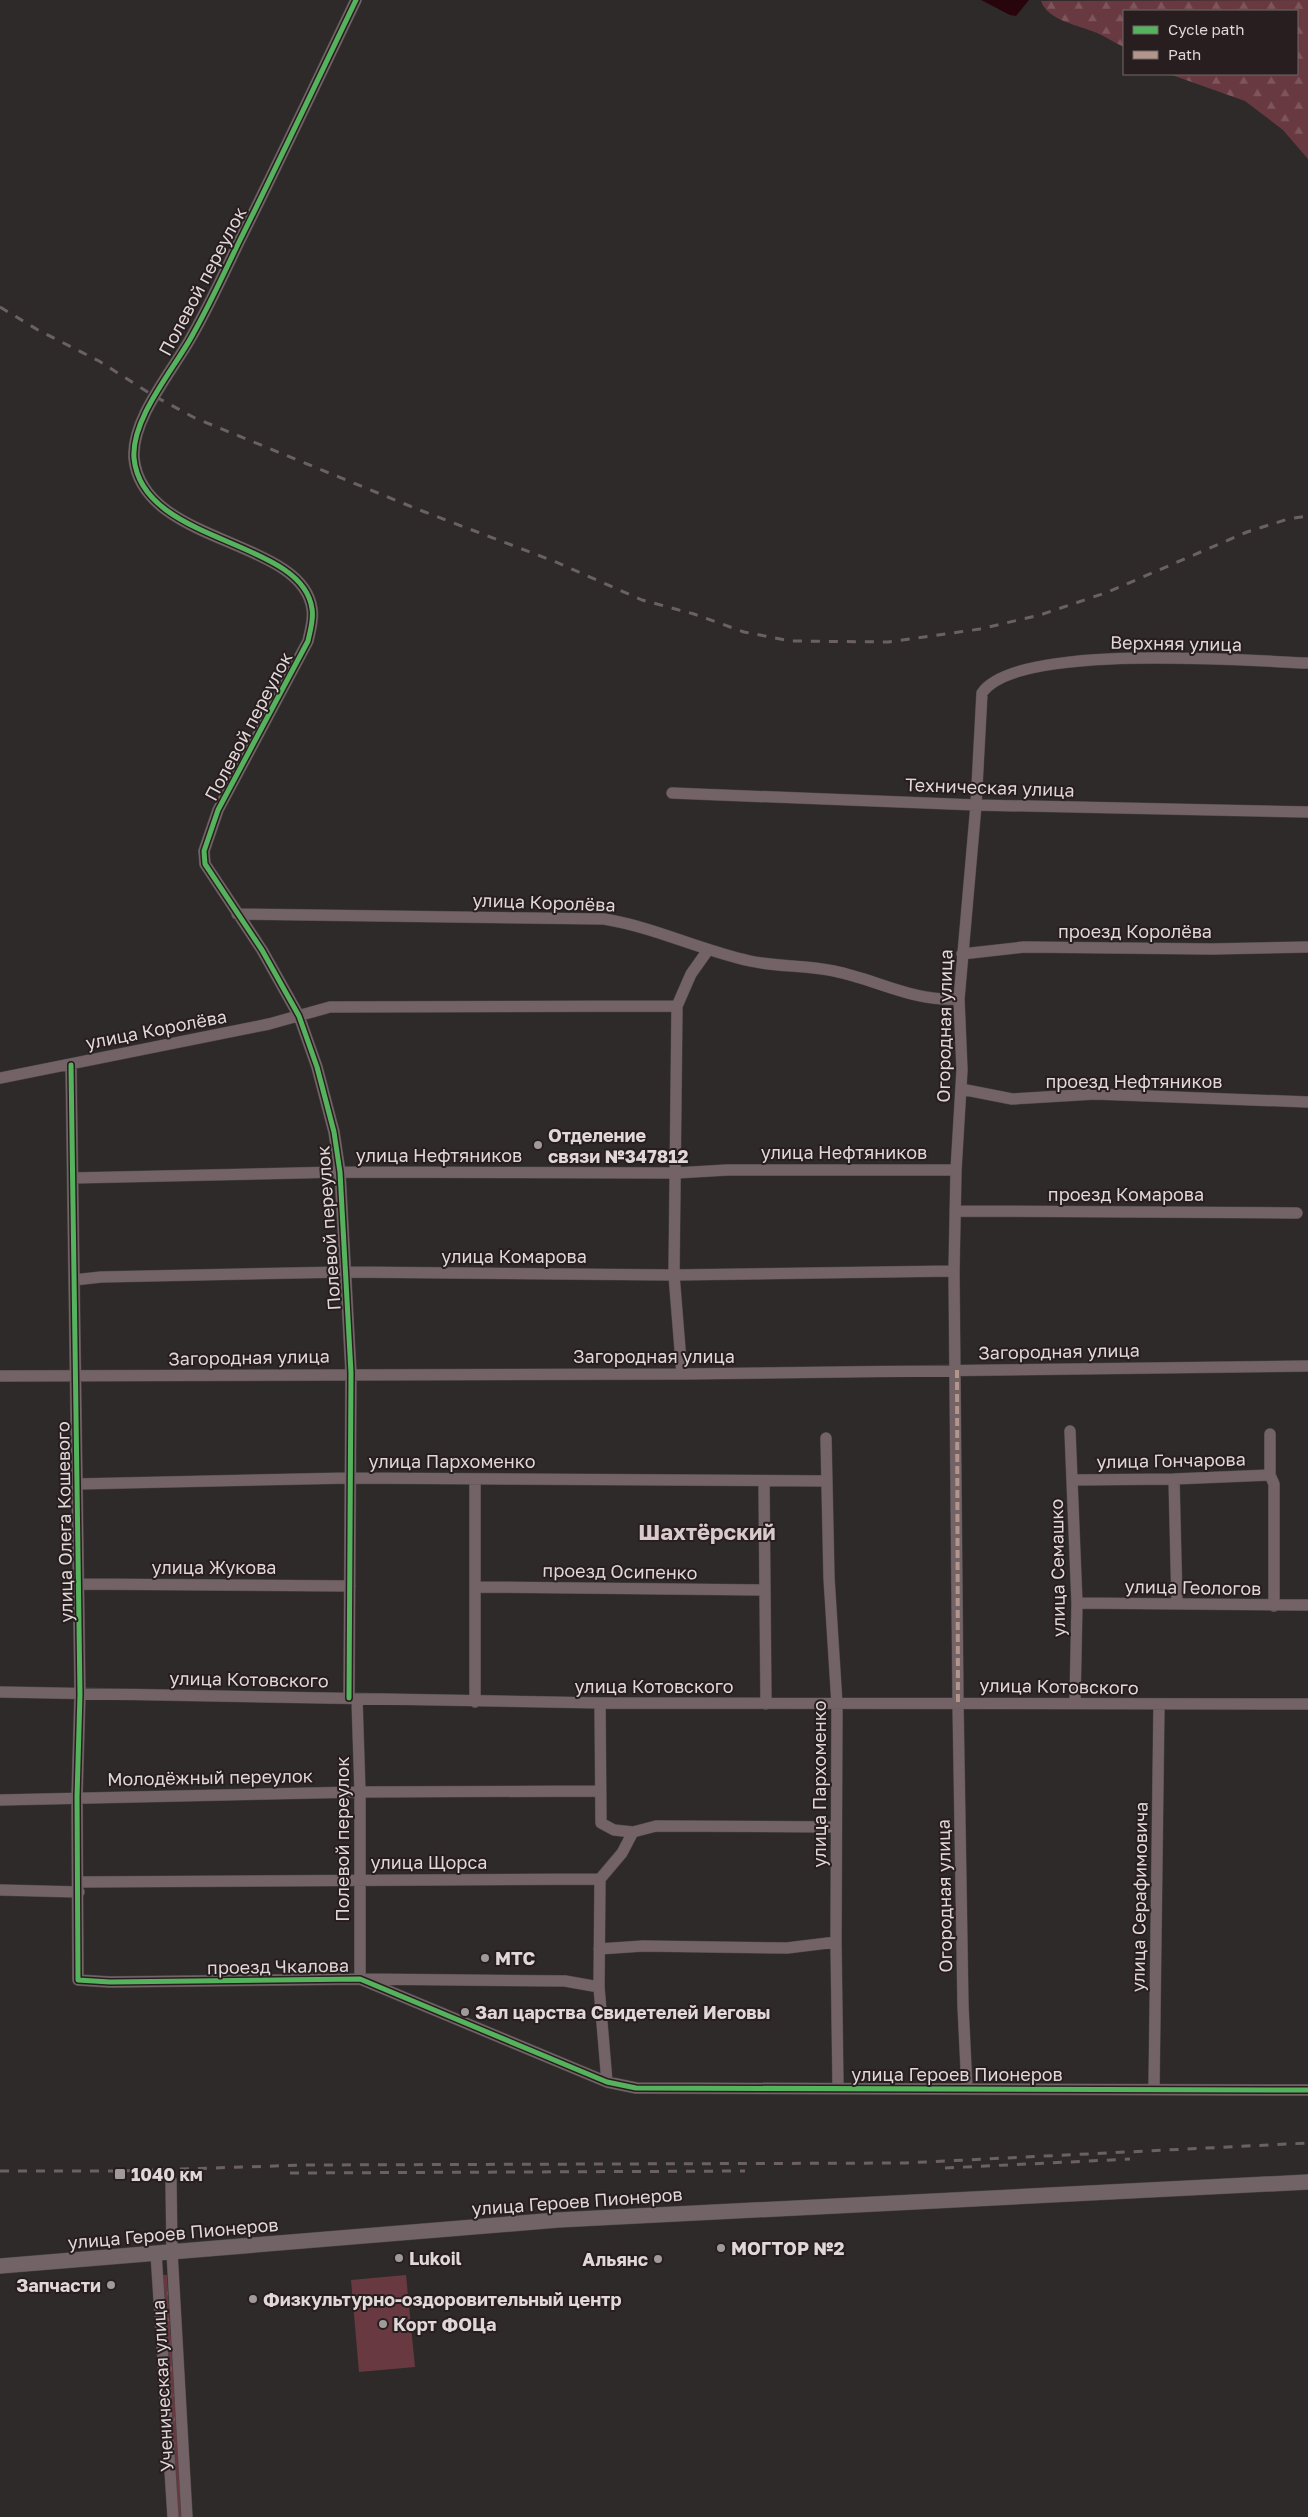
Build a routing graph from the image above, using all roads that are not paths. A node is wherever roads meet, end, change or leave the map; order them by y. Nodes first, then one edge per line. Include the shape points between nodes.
1 (356, 0) edge
2 (1308, 663) edge
3 (987, 685) joint
4 (672, 793) dead end
5 (976, 805) junction
6 (1308, 812) edge
7 (237, 914) junction
8 (1308, 947) edge
9 (708, 950) junction
10 (962, 954) junction
11 (959, 999) junction
12 (677, 1006) junction
13 (299, 1016) junction
14 (71, 1065) junction
15 (0, 1078) edge
16 (961, 1089) junction
17 (1308, 1102) edge
18 (956, 1170) junction
19 (340, 1172) junction
20 (676, 1172) junction
21 (72, 1178) junction
22 (955, 1211) junction
23 (1297, 1213) dead end
24 (954, 1270) junction
25 (345, 1272) junction
26 (674, 1275) junction
27 (74, 1280) junction
28 (1308, 1366) edge
29 (956, 1370) junction
30 (351, 1373) junction
31 (682, 1374) junction
32 (0, 1376) edge
33 (77, 1376) junction
34 (1070, 1431) dead end
35 (1270, 1434) dead end
36 (826, 1438) dead end
37 (1270, 1475) junction
38 (350, 1478) junction
39 (475, 1479) junction
40 (1174, 1479) junction
41 (764, 1480) junction
42 (1072, 1480) junction
43 (827, 1481) junction
44 (77, 1484) junction
45 (78, 1584) junction
46 (350, 1586) junction
47 (475, 1587) junction
48 (765, 1590) junction
49 (1077, 1603) junction
50 (1176, 1604) junction
51 (1308, 1605) edge
52 (1274, 1606) junction
53 (0, 1692) edge
54 (80, 1694) junction
55 (353, 1698) junction
56 (475, 1702) junction
57 (600, 1703) junction
58 (958, 1703) junction
59 (766, 1704) junction
60 (837, 1704) junction
61 (1075, 1704) junction
62 (1308, 1704) edge
63 (1159, 1705) junction
64 (600, 1791) junction
65 (360, 1792) junction
66 (78, 1797) junction
67 (0, 1800) edge
68 (836, 1827) junction
69 (633, 1832) junction
70 (600, 1878) junction
71 (360, 1880) junction
72 (79, 1887) junction
73 (0, 1890) edge
74 (836, 1942) junction
75 (599, 1949) junction
76 (360, 1979) junction
77 (78, 1980) joint
78 (599, 1987) junction
79 (607, 2082) junction
80 (838, 2087) junction
81 (967, 2089) junction
82 (1154, 2089) junction
83 (1308, 2090) edge
84 (171, 2180) dead end
85 (1308, 2182) edge
86 (172, 2252) junction
87 (156, 2254) junction
88 (0, 2266) edge
89 (173, 2517) edge
90 (187, 2517) edge

1 - 7 street, Полевой переулок via 193,335 154,396 140,427 135,450 138,474 148,492 160,504 194,528 261,557 295,578 307,592 312,610 308,641 218,810 204,851 206,864
2 - 3 street, Верхняя улица via 1128,657 1056,664 1005,676
3 - 5 street, Огородная улица via 980,705
4 - 5 street, Техническая улица
5 - 6 street, Техническая улица
5 - 10 street, Огородная улица
7 - 9 street, улица Королёва via 604,919 638,926
7 - 13 street, Полевой переулок via 262,950
8 - 10 street, проезд Королёва via 1024,947
9 - 11 street, улица Королёва via 752,962 834,971 922,998
9 - 12 street via 691,974
10 - 11 street, Огородная улица
11 - 16 street, Огородная улица
12 - 13 street, улица Королёва via 343,1006
12 - 20 street
13 - 14 street, улица Королёва
13 - 19 street, Полевой переулок via 326,1097
14 - 15 street, улица Королёва
14 - 21 street, улица Олега Кошевого
16 - 17 street, проезд Нефтяников via 1012,1099 1095,1094
16 - 18 street, Огородная улица
18 - 20 street, улица Нефтяников
18 - 22 street, Огородная улица
19 - 20 street, улица Нефтяников
19 - 21 street, улица Нефтяников
19 - 25 street, Полевой переулок
20 - 26 street
21 - 27 street, улица Олега Кошевого
22 - 23 street, проезд Комарова
22 - 24 street, Огородная улица
24 - 26 street, улица Комарова
24 - 29 street, Огородная улица
25 - 26 street, улица Комарова
25 - 27 street, улица Комарова
25 - 30 street, Полевой переулок
26 - 31 street
27 - 33 street, улица Олега Кошевого
28 - 29 street, Загородная улица
29 - 31 street, Загородная улица
29 - 58 street, Огородная улица
30 - 31 street, Загородная улица
30 - 33 street, Загородная улица
30 - 38 street, Полевой переулок
32 - 33 street, Загородная улица
33 - 44 street, улица Олега Кошевого
34 - 42 street, улица Семашко
35 - 37 street
36 - 43 street, улица Пархоменко
37 - 40 street, улица Гончарова
37 - 52 street via 1274,1484
38 - 39 street, улица Пархоменко
38 - 44 street, улица Пархоменко
38 - 46 street, Полевой переулок
39 - 41 street, улица Пархоменко
39 - 47 street
40 - 42 street, улица Гончарова
40 - 50 street
41 - 43 street, улица Пархоменко
41 - 48 street
42 - 49 street, улица Семашко
43 - 60 street, улица Пархоменко
44 - 45 street, улица Олега Кошевого
45 - 46 street, улица Жукова
45 - 54 street, улица Олега Кошевого
46 - 55 street, Полевой переулок
47 - 48 street, проезд Осипенко
47 - 56 street
48 - 59 street
49 - 50 street, улица Геологов
49 - 61 street, улица Семашко
50 - 52 street, улица Геологов
51 - 52 street, улица Геологов
53 - 54 street, улица Котовского
54 - 55 street, улица Котовского
54 - 66 street, улица Олега Кошевого
55 - 56 street, улица Котовского
55 - 65 street, Полевой переулок
56 - 57 street, улица Котовского
57 - 59 street, улица Котовского
57 - 64 street
58 - 60 street, улица Котовского
58 - 61 street, улица Котовского
58 - 81 street, Огородная улица
59 - 60 street, улица Котовского
60 - 68 street, улица Пархоменко
61 - 63 street, улица Котовского
62 - 63 street, улица Котовского
63 - 82 street, улица Серафимовича
64 - 65 street, Молодёжный переулок
64 - 69 street via 601,1823 614,1830
65 - 66 street, Молодёжный переулок
65 - 71 street, Полевой переулок
66 - 67 street, Молодёжный переулок
66 - 72 street, улица Олега Кошевого
68 - 69 street via 656,1826
68 - 74 street, улица Пархоменко
69 - 70 street via 622,1853
70 - 71 street, улица Щорса
70 - 75 street
71 - 72 street, улица Щорса
71 - 76 street, Полевой переулок
72 - 73 street, улица Щорса
72 - 77 street, улица Олега Кошевого
74 - 75 street via 787,1948 643,1946
74 - 80 street, улица Пархоменко
75 - 78 street
76 - 77 street, проезд Чкалова
76 - 78 street, проезд Чкалова via 565,1981
76 - 79 street, проезд Чкалова
78 - 79 street
79 - 80 street, улица Героев Пионеров via 636,2088 673,2089
80 - 81 street, улица Героев Пионеров
81 - 82 street, улица Героев Пионеров
82 - 83 street, улица Героев Пионеров
84 - 86 street, Ученическая улица
85 - 86 main road, улица Героев Пионеров via 558,2220
86 - 87 main road, улица Героев Пионеров
86 - 90 street, Ученическая улица
87 - 88 main road, улица Героев Пионеров
87 - 89 street, Ученическая улица

